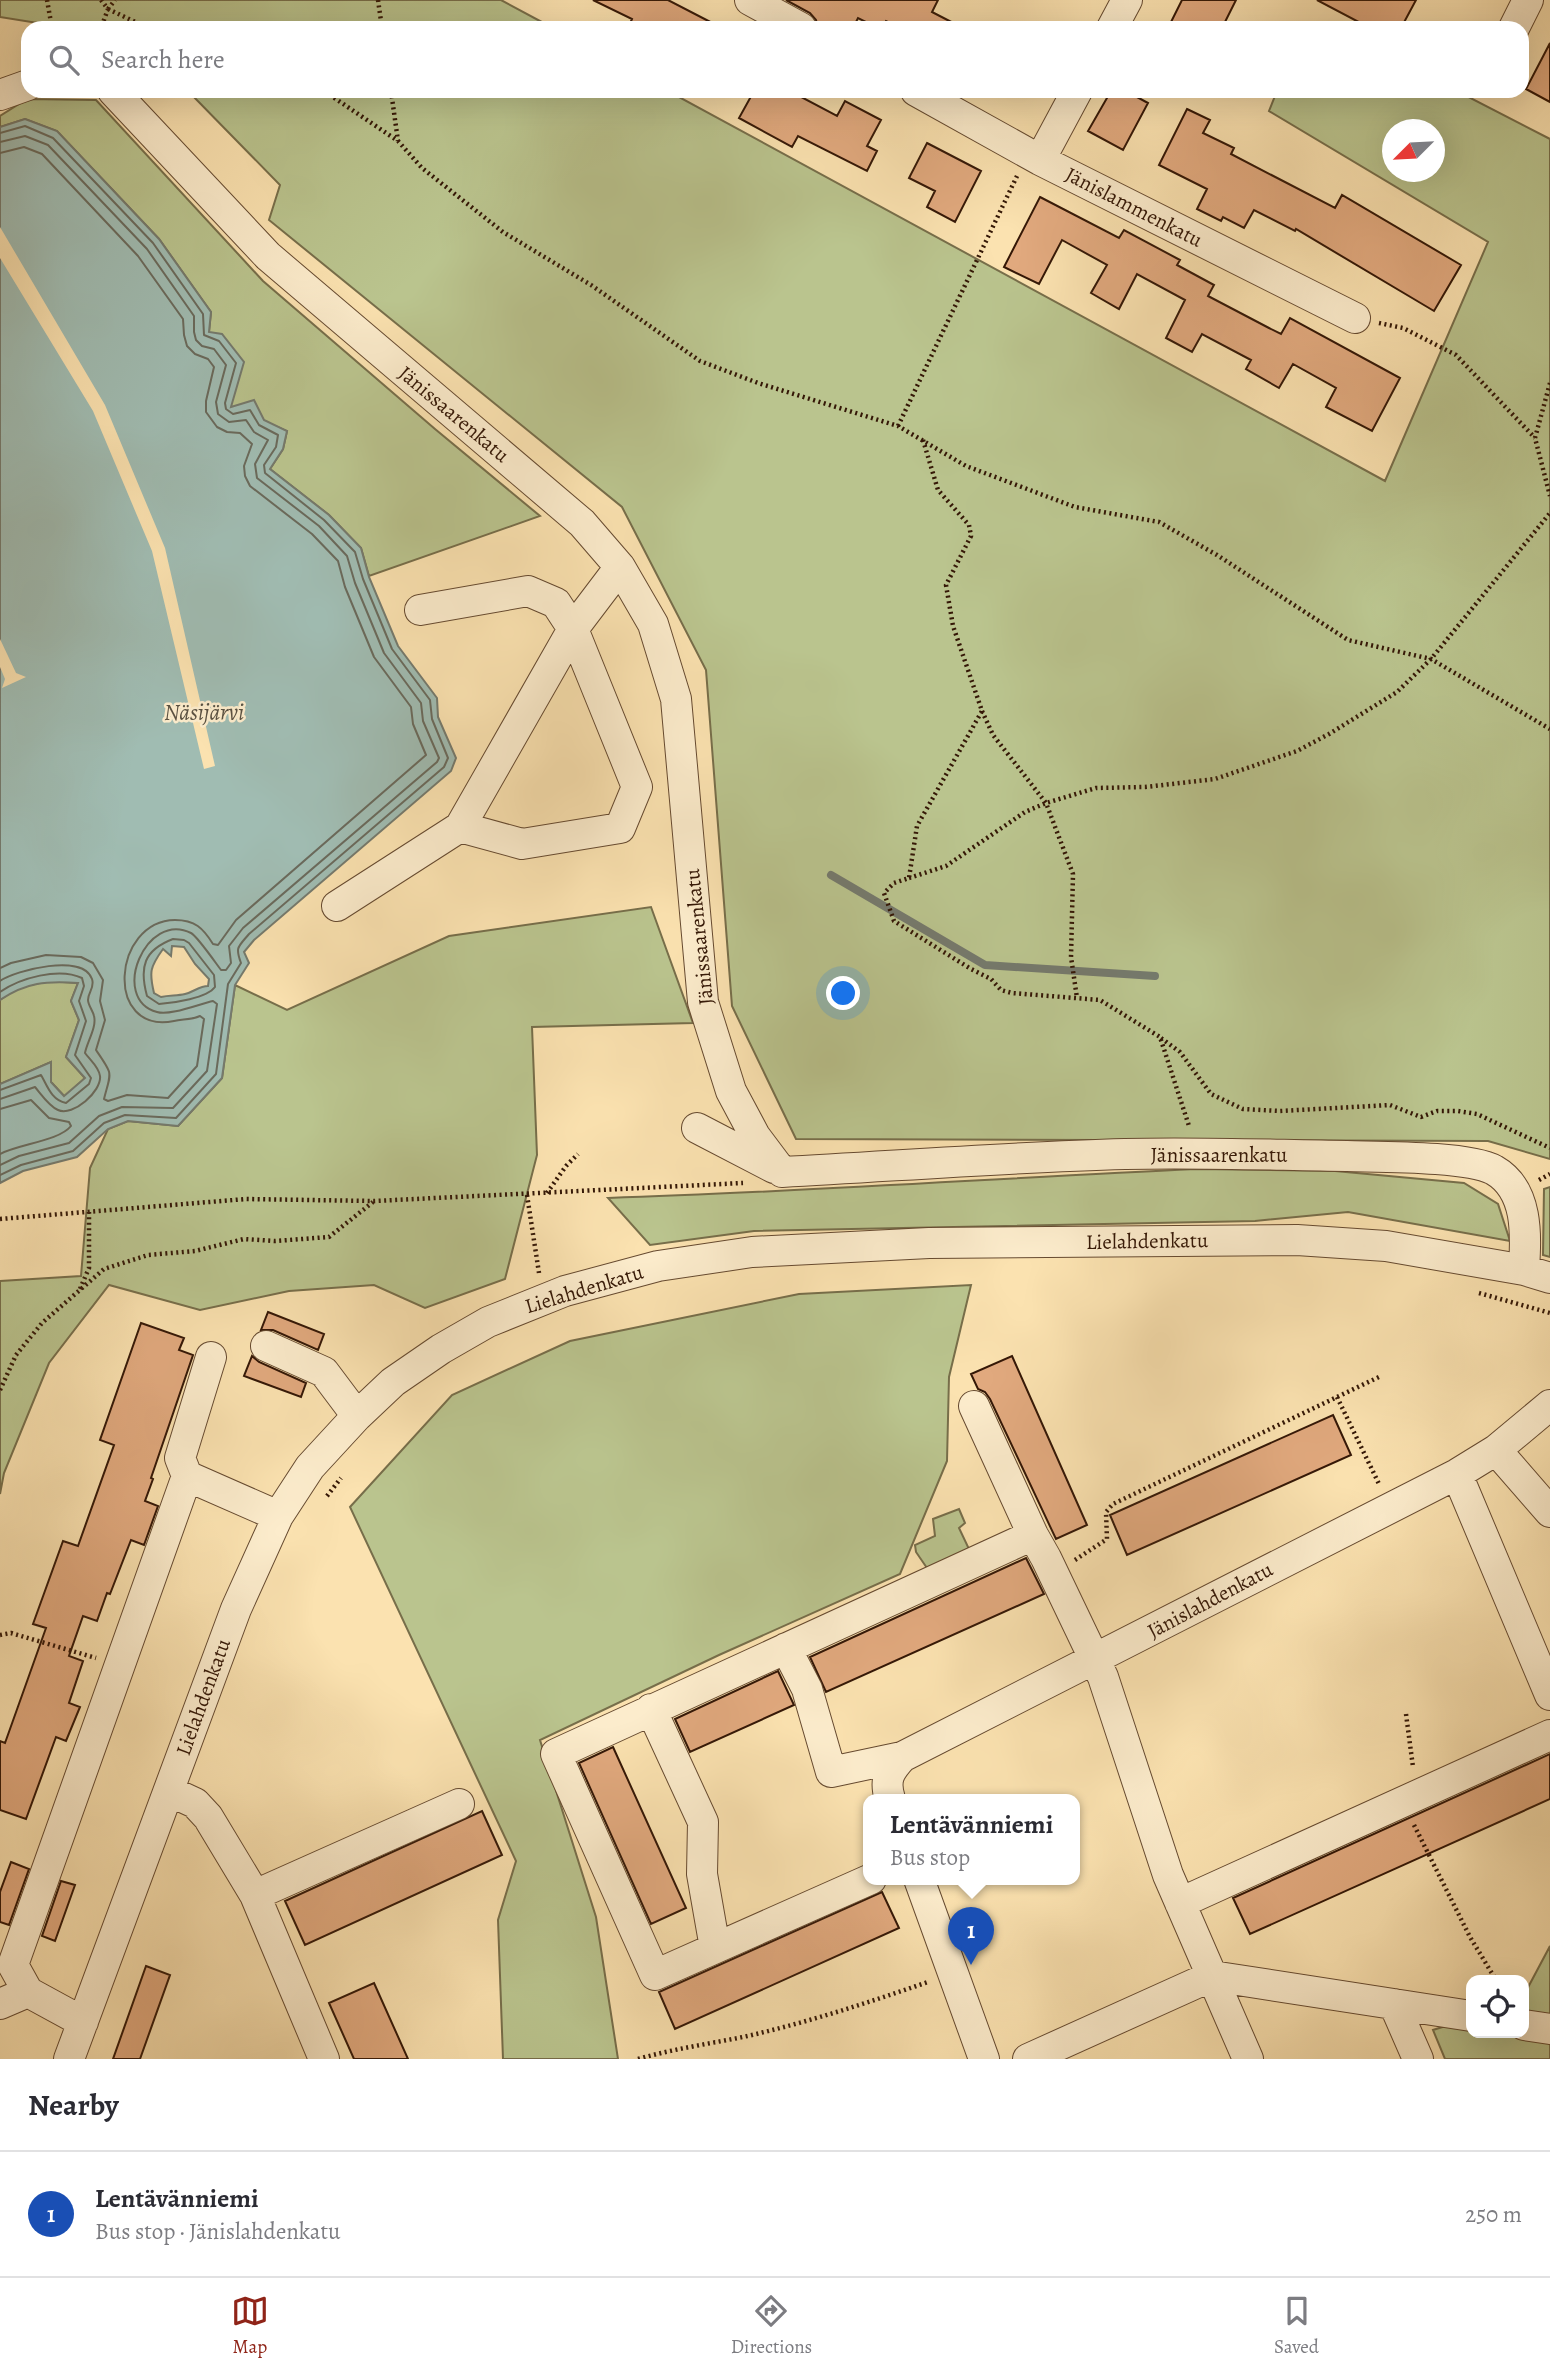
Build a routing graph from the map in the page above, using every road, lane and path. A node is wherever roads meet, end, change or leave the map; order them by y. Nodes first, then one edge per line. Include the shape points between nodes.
1 (47, 0) edge
2 (101, 0) edge
3 (108, 0) edge
4 (115, 0) edge
5 (378, 0) edge
6 (750, 0) edge
7 (1127, 0) edge
8 (1528, 0) edge
9 (108, 9) junction
10 (51, 21) edge
11 (104, 21) edge
12 (133, 21) edge
13 (381, 21) edge
14 (788, 21) edge
15 (1116, 21) edge
16 (1518, 21) edge
17 (21, 88) edge
18 (0, 95) edge
19 (120, 98) edge
20 (336, 98) edge
21 (392, 98) edge
22 (929, 98) edge
23 (1072, 98) edge
24 (398, 141) junction
25 (1034, 156) junction
26 (1355, 318) joint
27 (1550, 383) edge
28 (898, 426) junction
29 (1535, 438) junction
30 (923, 440) junction
31 (1550, 496) edge
32 (1550, 513) edge
33 (620, 567) junction
34 (420, 610) dead end
35 (573, 629) junction
36 (1431, 659) junction
37 (982, 711) junction
38 (1550, 729) edge
39 (1046, 803) junction
40 (460, 827) junction
41 (909, 878) junction
42 (337, 906) dead end
43 (1077, 998) junction
44 (1160, 1037) junction
45 (697, 1128) dead end
46 (1550, 1148) edge
47 (1199, 1153) junction
48 (578, 1154) dead end
49 (782, 1172) junction
50 (547, 1194) junction
51 (527, 1195) junction
52 (374, 1201) junction
53 (89, 1212) junction
54 (0, 1219) edge
55 (1537, 1274) edge
56 (1476, 1292) dead end
57 (78, 1293) junction
58 (542, 1298) junction
59 (1550, 1313) edge
60 (266, 1346) dead end
61 (211, 1357) dead end
62 (1381, 1376) dead end
63 (0, 1390) edge
64 (1337, 1397) junction
65 (1550, 1405) edge
66 (974, 1406) dead end
67 (357, 1416) junction
68 (1496, 1450) junction
69 (349, 1468) dead end
70 (1457, 1474) junction
71 (187, 1476) junction
72 (1381, 1489) dead end
73 (324, 1500) dead end
74 (1550, 1512) edge
75 (278, 1516) junction
76 (1033, 1535) junction
77 (1054, 1574) junction
78 (0, 1635) edge
79 (786, 1648) junction
80 (1095, 1660) junction
81 (120, 1666) junction
82 (1550, 1695) edge
83 (651, 1709) junction
84 (1406, 1714) dead end
85 (1550, 1735) edge
86 (902, 1757) junction
87 (169, 1791) junction
88 (889, 1794) edge
89 (1410, 1799) junction
90 (459, 1804) dead end
91 (863, 1883) edge
92 (921, 1885) edge
93 (255, 1895) junction
94 (1180, 1903) junction
95 (715, 1948) junction
96 (7, 1960) edge
97 (953, 1974) junction
98 (1493, 1975) edge
99 (1212, 1976) junction
100 (28, 1992) junction
101 (0, 2004) edge
102 (1394, 2004) junction
103 (1466, 2015) edge
104 (83, 2022) junction
105 (1529, 2026) edge
106 (1550, 2029) edge
107 (69, 2059) edge
108 (324, 2059) edge
109 (638, 2059) edge
110 (984, 2059) edge
111 (1028, 2059) edge
112 (1248, 2059) edge
113 (1418, 2059) edge

1 - 10 path
2 - 9 path
3 - 9 path
4 - 9 path
5 - 13 path
6 - 14 street
7 - 15 street
8 - 16 street
9 - 11 path
9 - 12 path
17 - 18 street
19 - 33 street, Jänissaarenkatu via 268,256 582,523
20 - 24 path
21 - 24 path
22 - 25 street, Jänislammenkatu
23 - 25 street
24 - 28 path via 422,167 503,232 591,285 700,361
25 - 26 street, Jänislammenkatu
25 - 28 path
26 - 29 path via 1403,328 1456,355
27 - 29 path
28 - 30 path
29 - 31 path
30 - 36 path via 966,466 1075,507 1159,522 1348,640
30 - 37 path via 938,490 969,525 971,536 946,585 953,626
32 - 36 path
33 - 35 street
33 - 49 street, Jänissaarenkatu via 653,624 676,699 703,1002 732,1091 755,1136
34 - 35 street via 528,591 556,603
35 - 40 street
35 - 40 street via 637,787 620,828 522,844
36 - 38 path
36 - 39 path via 1397,692 1297,751 1215,779 1096,788
37 - 39 path via 993,735
37 - 41 path via 917,826
39 - 41 path via 1025,812 946,866
39 - 43 path via 1073,874 1071,957
40 - 42 street
41 - 43 path via 884,893 894,921 991,979 1001,990
43 - 44 path via 1100,1000
44 - 46 path via 1180,1052 1211,1094 1243,1109 1390,1105 1420,1116 1458,1111 1477,1114
44 - 47 path
45 - 49 street
47 - 49 street, Jänissaarenkatu
47 - 55 street, Jänissaarenkatu via 1403,1157 1478,1164 1494,1170 1516,1194
48 - 50 path
49 - 50 path via 742,1184
50 - 51 path
51 - 52 path
51 - 58 path
52 - 53 path via 246,1199
52 - 57 path via 329,1237 244,1239 195,1251 148,1255 104,1269
53 - 54 path
53 - 57 path via 89,1268
55 - 58 street, Lielahdenkatu via 1386,1246 1297,1240 929,1244 752,1252 659,1266
56 - 59 path
57 - 63 path via 42,1323 16,1355
58 - 67 street, Lielahdenkatu via 442,1349 393,1382
60 - 67 street via 324,1372
61 - 71 street via 180,1458
62 - 64 path
64 - 72 path
64 - 77 path via 1112,1504 1106,1512 1107,1539
65 - 68 street, Jänislahdenkatu
66 - 76 street
67 - 75 street, Lielahdenkatu via 310,1467
68 - 70 street, Jänislahdenkatu
68 - 74 street
69 - 73 path
70 - 80 street, Jänislahdenkatu
70 - 82 street
71 - 75 street
71 - 81 street
75 - 87 street, Lielahdenkatu via 236,1609
76 - 77 street
76 - 79 street
77 - 80 street
78 - 81 path via 11,1633
79 - 83 street
79 - 86 street, Jänislahdenkatu via 807,1689 831,1772
80 - 86 street, Jänislahdenkatu
80 - 94 street
81 - 96 street
83 - 95 street via 703,1822 702,1874
83 - 95 street via 556,1754 655,1975
84 - 89 path
85 - 89 street
86 - 88 street via 891,1768
87 - 93 street via 195,1803 208,1817
87 - 104 street, Lielahdenkatu
89 - 94 street
89 - 98 path via 1459,1915
90 - 93 street
91 - 95 street
92 - 97 street
93 - 108 street
94 - 99 street
96 - 100 street
97 - 109 path via 832,2014
97 - 110 street
99 - 102 street
99 - 111 street
99 - 112 street
100 - 101 street
100 - 104 street
102 - 103 street
102 - 113 street
104 - 107 street, Lielahdenkatu
105 - 106 street

